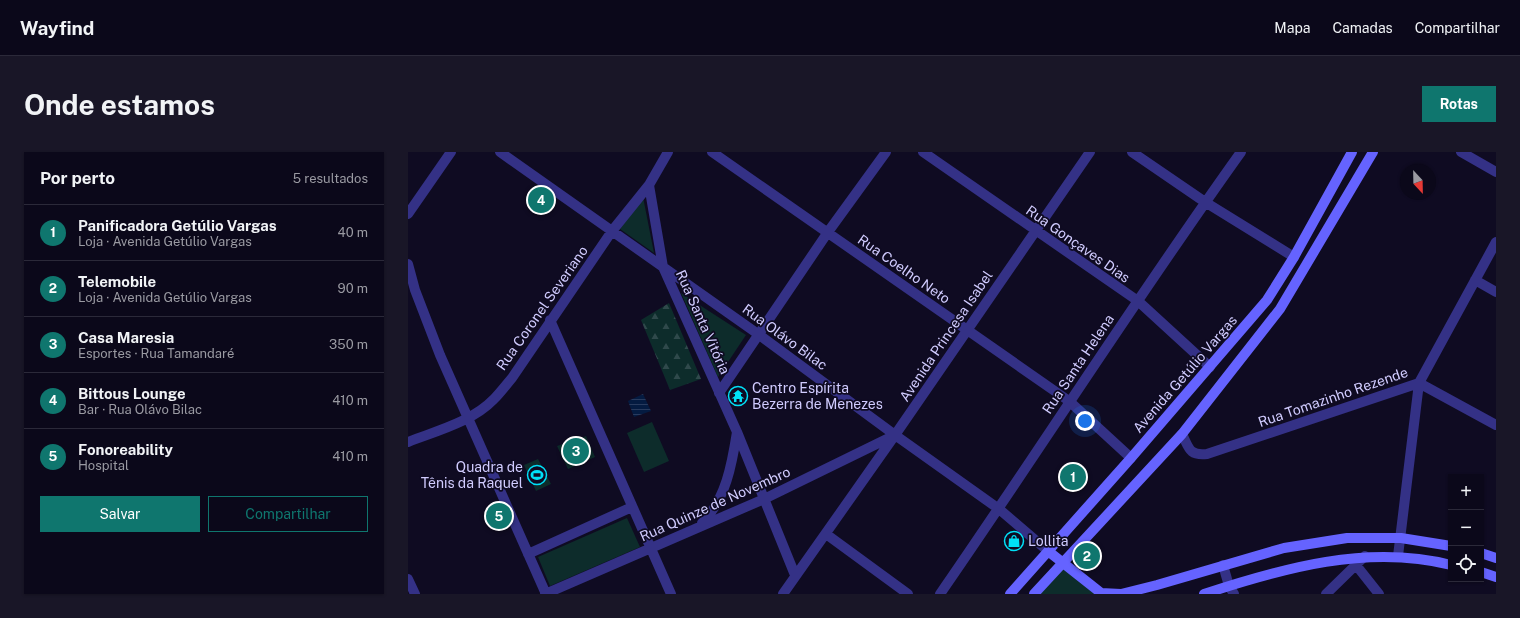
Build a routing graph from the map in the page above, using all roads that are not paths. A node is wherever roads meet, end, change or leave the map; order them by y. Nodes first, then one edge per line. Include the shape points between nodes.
1 (452, 152) edge
2 (500, 152) edge
3 (668, 152) edge
4 (712, 152) edge
5 (886, 152) edge
6 (923, 152) edge
7 (1090, 152) edge
8 (1132, 152) edge
9 (1241, 152) edge
10 (1352, 152) edge
11 (1373, 152) edge
12 (1461, 152) edge
13 (1496, 172) edge
14 (649, 185) junction
15 (1205, 202) junction
16 (408, 214) edge
17 (1313, 221) junction
18 (1328, 228) junction
19 (612, 231) junction
20 (1035, 231) junction
21 (828, 232) junction
22 (1496, 242) edge
23 (1294, 257) junction
24 (408, 264) edge
25 (663, 267) junction
26 (1475, 280) junction
27 (1496, 292) edge
28 (1267, 300) junction
29 (1138, 301) junction
30 (1280, 309) junction
31 (550, 320) junction
32 (966, 330) junction
33 (758, 334) junction
34 (1210, 367) junction
35 (1419, 383) junction
36 (719, 393) junction
37 (1069, 401) junction
38 (467, 418) junction
39 (1496, 424) edge
40 (737, 432) junction
41 (1182, 434) junction
42 (895, 435) junction
43 (408, 442) edge
44 (1131, 458) junction
45 (764, 499) junction
46 (632, 507) junction
47 (999, 509) junction
48 (699, 526) junction
49 (826, 534) junction
50 (1400, 538) junction
51 (1448, 546) edge
52 (649, 548) junction
53 (1048, 551) junction
54 (528, 554) junction
55 (1484, 554) edge
56 (1365, 556) junction
57 (1398, 556) junction
58 (1496, 558) edge
59 (1061, 563) junction
60 (1448, 564) edge
61 (1223, 565) junction
62 (1356, 565) junction
63 (1484, 573) edge
64 (795, 575) junction
65 (1496, 577) edge
66 (408, 579) edge
67 (1231, 590) edge
68 (415, 594) edge
69 (546, 594) edge
70 (671, 594) edge
71 (783, 594) edge
72 (908, 594) edge
73 (940, 594) edge
74 (1010, 594) edge
75 (1034, 594) edge
76 (1204, 594) edge
77 (1326, 594) edge
78 (1379, 594) edge

1 - 16 street
2 - 19 street, Rua Olávo Bilac
3 - 14 street, Rua Coronel Severiano
4 - 21 street, Rua Coelho Neto
5 - 21 street
6 - 20 street, Rua Gonçaves Dias
7 - 20 street, Avenida Princesa Isabel
8 - 15 street
9 - 15 street, Rua Santa Helena
10 - 17 main road, Avenida Getúlio Vargas
11 - 18 main road
12 - 13 street
14 - 19 street, Rua Coronel Severiano
14 - 25 street, Rua Santa Vitória
15 - 23 street
15 - 29 street, Rua Santa Helena
17 - 18 main road
17 - 23 main road, Avenida Getúlio Vargas
18 - 30 main road
19 - 25 street, Rua Olávo Bilac
19 - 31 street, Rua Coronel Severiano
20 - 29 street, Rua Gonçaves Dias
20 - 32 street, Avenida Princesa Isabel
21 - 32 street, Rua Coelho Neto
21 - 33 street
22 - 26 street
23 - 28 main road, Avenida Getúlio Vargas
24 - 38 street via 415,290
25 - 33 street, Rua Olávo Bilac
25 - 36 street, Rua Santa Vitória
26 - 27 street
26 - 35 street
28 - 30 main road
28 - 34 main road, Avenida Getúlio Vargas
29 - 34 street, Rua Gonçaves Dias
29 - 37 street, Rua Santa Helena
30 - 41 main road
31 - 38 street, Rua Coronel Severiano via 512,378 494,400
31 - 46 street
32 - 37 street, Rua Coelho Neto
32 - 42 street, Avenida Princesa Isabel
33 - 36 street
33 - 42 street, Rua Olávo Bilac
34 - 44 main road, Avenida Getúlio Vargas
35 - 39 street, Rua Tomazinho Rezende
35 - 41 street, Rua Tomazinho Rezende via 1207,454 1196,455 1192,452
35 - 50 street
36 - 40 street, Rua Santa Vitória
37 - 44 street, Rua Coelho Neto
37 - 47 street, Rua Santa Helena
38 - 43 street, Rua Coronel Severiano
38 - 54 street
40 - 45 street, Rua Santa Vitória
40 - 48 street via 730,470 721,494 710,515
41 - 59 main road
42 - 45 street, Rua Quinze de Novembro
42 - 47 street, Rua Olávo Bilac
42 - 49 street, Avenida Princesa Isabel
44 - 53 main road, Avenida Getúlio Vargas
45 - 48 street, Rua Quinze de Novembro
45 - 64 street, Rua Santa Vitória
46 - 52 street
46 - 54 street
47 - 53 street, Rua Olávo Bilac
47 - 73 street, Rua Santa Helena
48 - 52 street, Rua Quinze de Novembro
49 - 64 street, Avenida Princesa Isabel
49 - 72 street
50 - 51 main road
50 - 57 street
50 - 61 main road via 1347,538 1284,548
52 - 69 street, Rua Quinze de Novembro
52 - 70 street
53 - 59 main road
53 - 74 main road, Avenida Getúlio Vargas
54 - 69 street
55 - 58 main road
56 - 57 main road
56 - 62 street
56 - 67 main road via 1288,569
57 - 60 main road
59 - 61 main road via 1101,592 1121,594 1157,586
59 - 75 main road
61 - 67 street
62 - 77 street
62 - 78 street
63 - 65 main road
64 - 71 street, Avenida Princesa Isabel
66 - 68 street
67 - 76 main road

